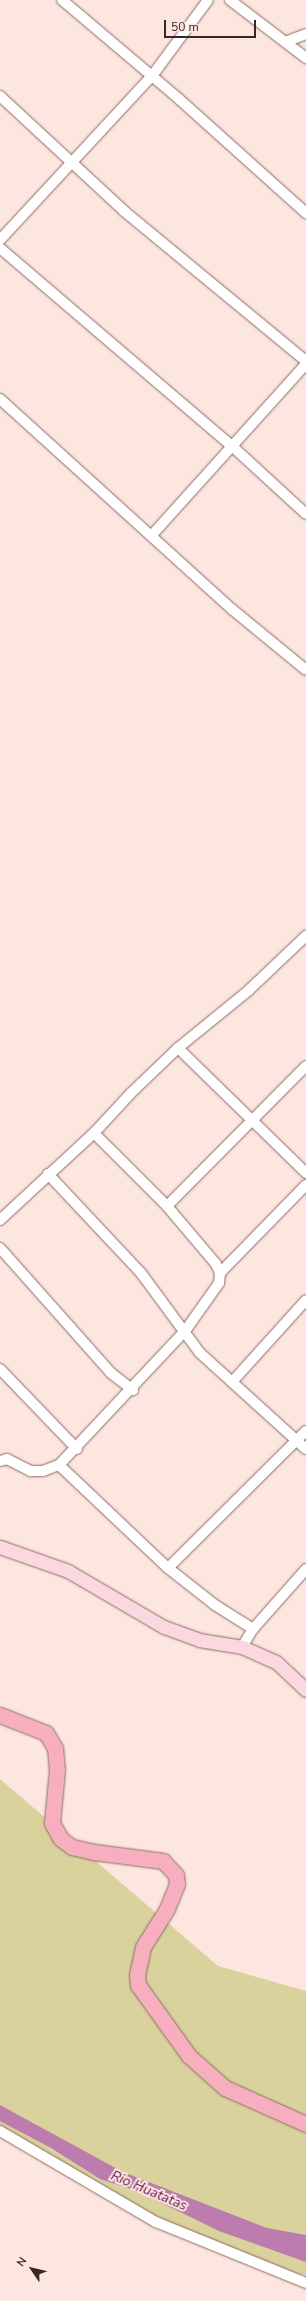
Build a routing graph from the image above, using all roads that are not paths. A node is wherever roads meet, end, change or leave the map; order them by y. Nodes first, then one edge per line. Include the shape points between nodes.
1 (62, 0) edge
2 (208, 0) edge
3 (230, 0) edge
4 (306, 34) edge
5 (288, 42) junction
6 (306, 48) edge
7 (306, 58) edge
8 (152, 76) junction
9 (0, 96) edge
10 (70, 163) junction
11 (306, 213) edge
12 (0, 240) edge
13 (0, 248) edge
14 (306, 361) edge
15 (306, 364) edge
16 (0, 399) edge
17 (232, 446) junction
18 (306, 514) edge
19 (152, 535) junction
20 (306, 670) edge
21 (306, 936) edge
22 (178, 1048) junction
23 (306, 1066) edge
24 (250, 1120) junction
25 (94, 1132) junction
26 (306, 1173) edge
27 (48, 1174) junction
28 (306, 1185) edge
29 (167, 1206) junction
30 (0, 1220) edge
31 (0, 1248) edge
32 (220, 1273) junction
33 (306, 1300) edge
34 (185, 1332) junction
35 (0, 1369) edge
36 (232, 1382) junction
37 (133, 1390) junction
38 (306, 1431) edge
39 (296, 1441) junction
40 (77, 1449) junction
41 (306, 1449) edge
42 (0, 1461) edge
43 (59, 1465) junction
44 (0, 1547) edge
45 (168, 1568) junction
46 (306, 1570) edge
47 (254, 1629) junction
48 (242, 1647) junction
49 (306, 1689) edge
50 (0, 1715) edge
51 (306, 2124) edge
52 (0, 2131) edge
53 (306, 2283) edge

1 - 8 street
2 - 8 street
3 - 5 street
4 - 5 street
5 - 6 street
5 - 7 street
8 - 10 street
8 - 11 street
9 - 10 street
10 - 12 street
10 - 14 street via 124,211
13 - 17 street
15 - 17 street
16 - 19 street
17 - 18 street
17 - 19 street
19 - 20 street via 233,610
21 - 22 street via 249,990
22 - 24 street
22 - 25 street
23 - 24 street
24 - 26 street
24 - 29 street
25 - 27 street
25 - 29 street
27 - 30 street
27 - 34 street via 140,1273
28 - 32 street
29 - 32 street via 216,1264
31 - 37 street via 111,1373
32 - 34 street via 219,1283
33 - 36 street
34 - 36 street via 200,1353
34 - 37 street
35 - 40 street
36 - 39 street
37 - 40 street
38 - 39 street
39 - 41 street
39 - 45 street
40 - 43 street
42 - 43 street via 7,1459 31,1471 43,1471
43 - 45 street
44 - 48 main road via 68,1571 164,1627 199,1640
45 - 47 street via 215,1605
46 - 47 street
47 - 48 street
48 - 49 main road via 276,1662
50 - 51 main road via 46,1733 55,1748 52,1823 62,1839 72,1847 94,1852 163,1861 176,1874 177,1884 166,1909 143,1947 137,1975 138,1986 189,2056 225,2088
52 - 53 street via 156,2222

